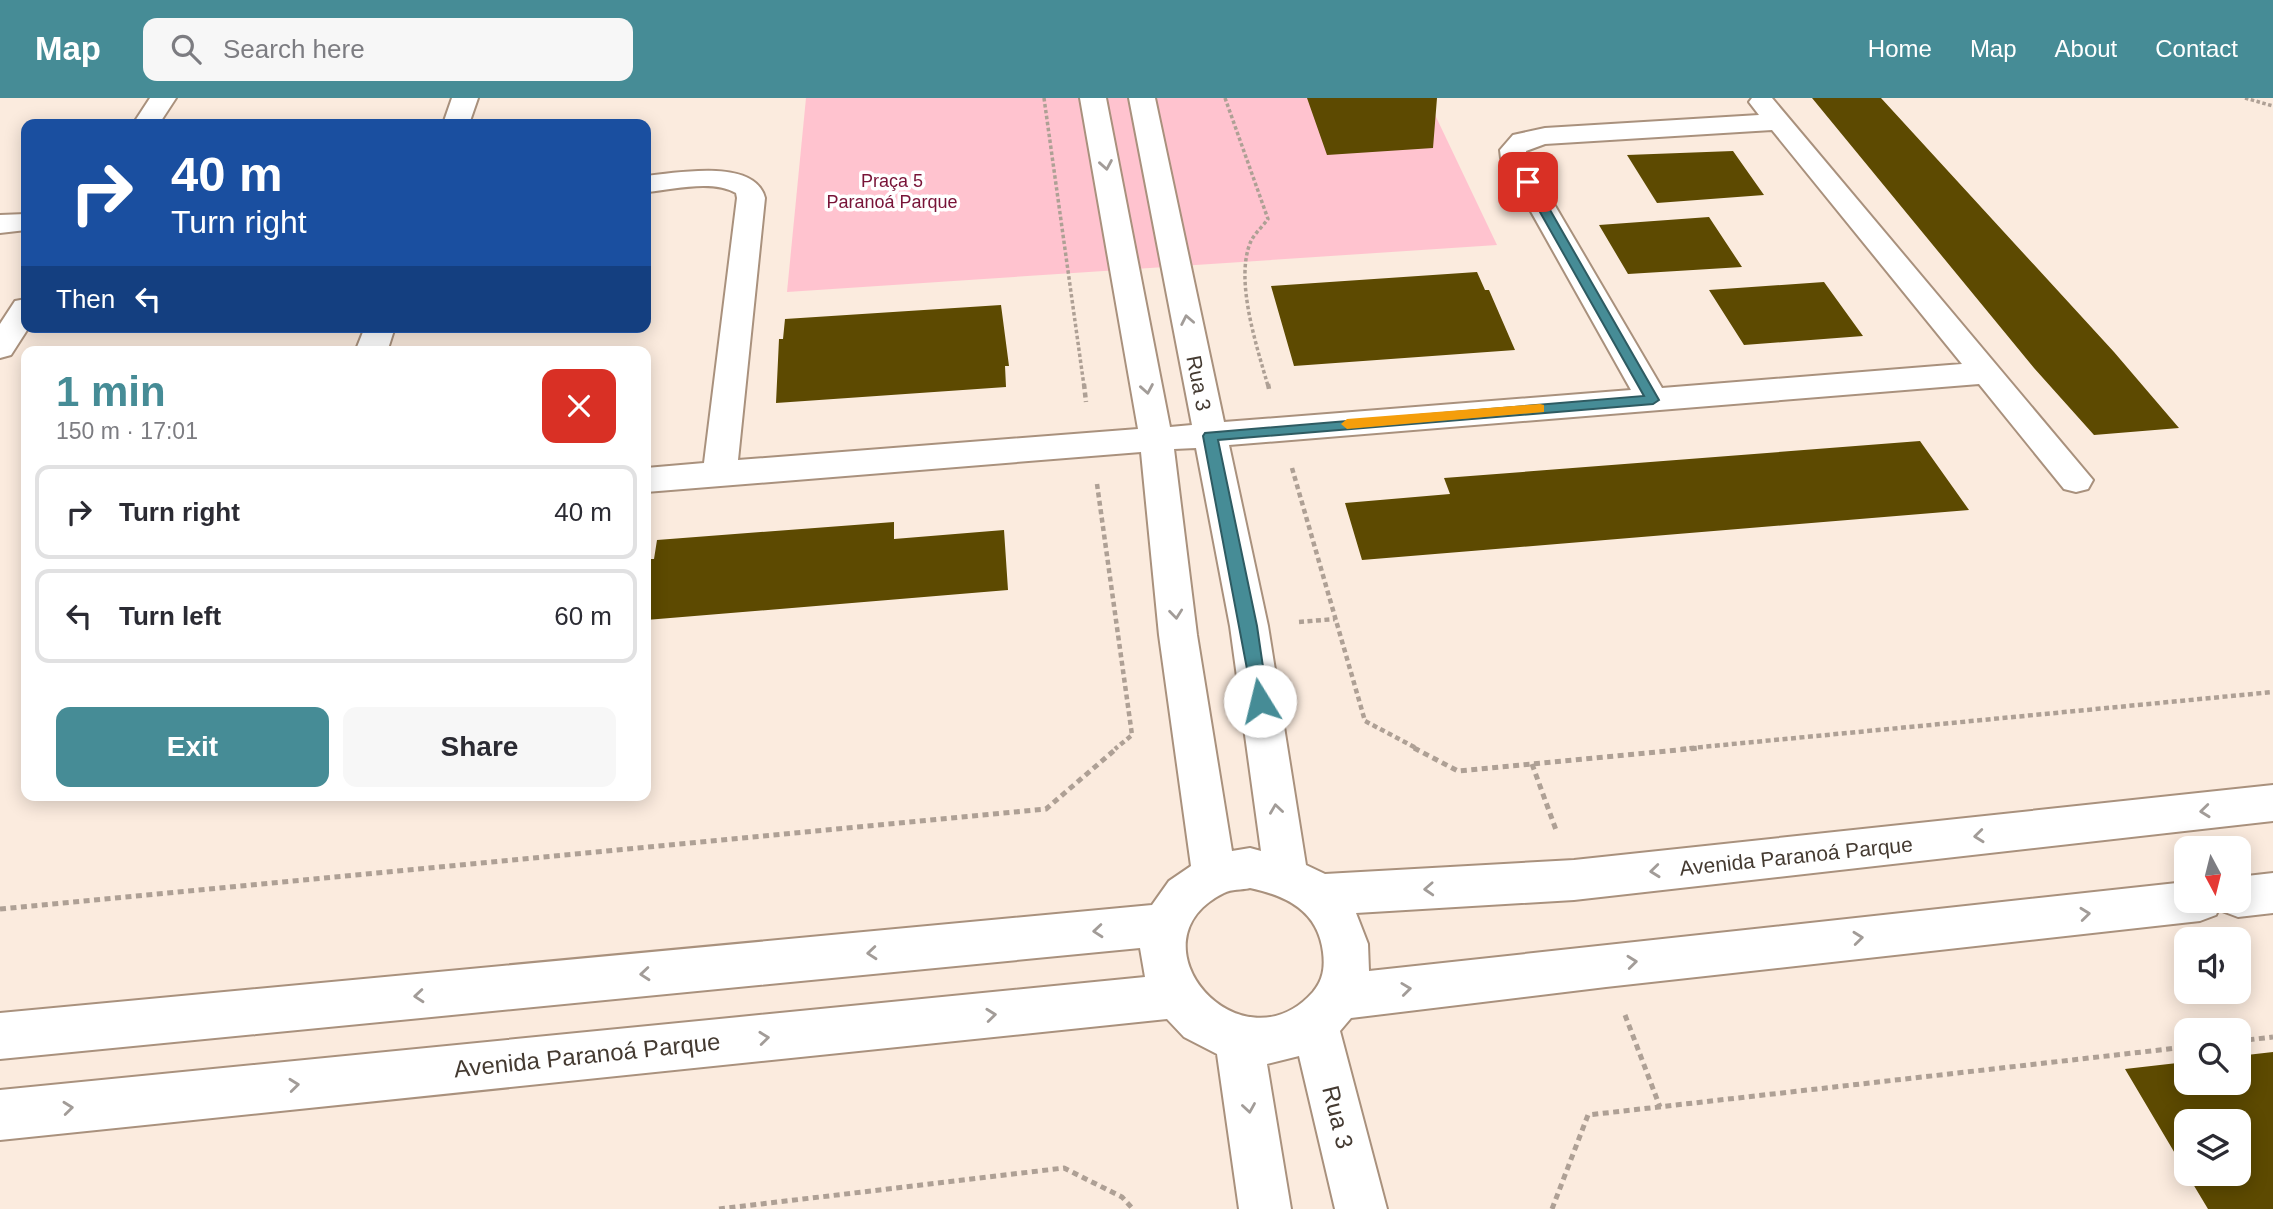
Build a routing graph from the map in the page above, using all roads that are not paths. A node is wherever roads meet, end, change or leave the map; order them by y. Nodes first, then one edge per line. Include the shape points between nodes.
1 (163, 98) edge
2 (466, 98) edge
3 (1093, 98) edge
4 (1142, 98) edge
5 (1758, 98) edge
6 (149, 119) edge
7 (458, 119) edge
8 (1779, 122) junction
9 (651, 184) edge
10 (21, 222) edge
11 (0, 224) edge
12 (21, 316) edge
13 (0, 348) edge
14 (1987, 373) junction
15 (1653, 400) junction
16 (1210, 436) junction
17 (1156, 439) junction
18 (720, 473) junction
19 (651, 480) edge
20 (2076, 480) dead end
21 (2273, 803) edge
22 (1214, 875) junction
23 (1302, 886) junction
24 (2273, 893) edge
25 (2251, 896) edge
26 (2174, 904) edge
27 (1166, 925) junction
28 (1175, 996) junction
29 (1327, 1011) junction
30 (0, 1036) edge
31 (1239, 1041) junction
32 (0, 1115) edge
33 (1265, 1209) edge
34 (1361, 1209) edge

1 - 6 street
2 - 7 street
3 -> 17 street
16 -> 4 street, Rua 3
5 - 8 street
8 - 14 street
8 - 15 street via 1545,136 1517,143 1513,150
9 - 18 street via 728,180 749,189
10 - 11 street
12 - 13 street
14 - 15 street
14 - 20 street
15 - 16 street
16 - 17 street
23 -> 16 street, Rua 3
17 - 18 street
17 -> 22 street via 1178,635
18 - 19 street
21 -> 23 street, Avenida Paranoá Parque via 1574,880
22 - 23 street via 1250,868
22 - 27 street via 1184,895
23 - 29 street via 1340,925 1348,962
24 - 25 street
29 -> 26 street via 1606,965
27 - 28 street via 1162,961
27 -> 30 street
28 - 31 street via 1202,1025
32 -> 28 street, Avenida Paranoá Parque
29 - 31 street via 1280,1041
29 - 34 street, Rua 3
31 -> 33 street

